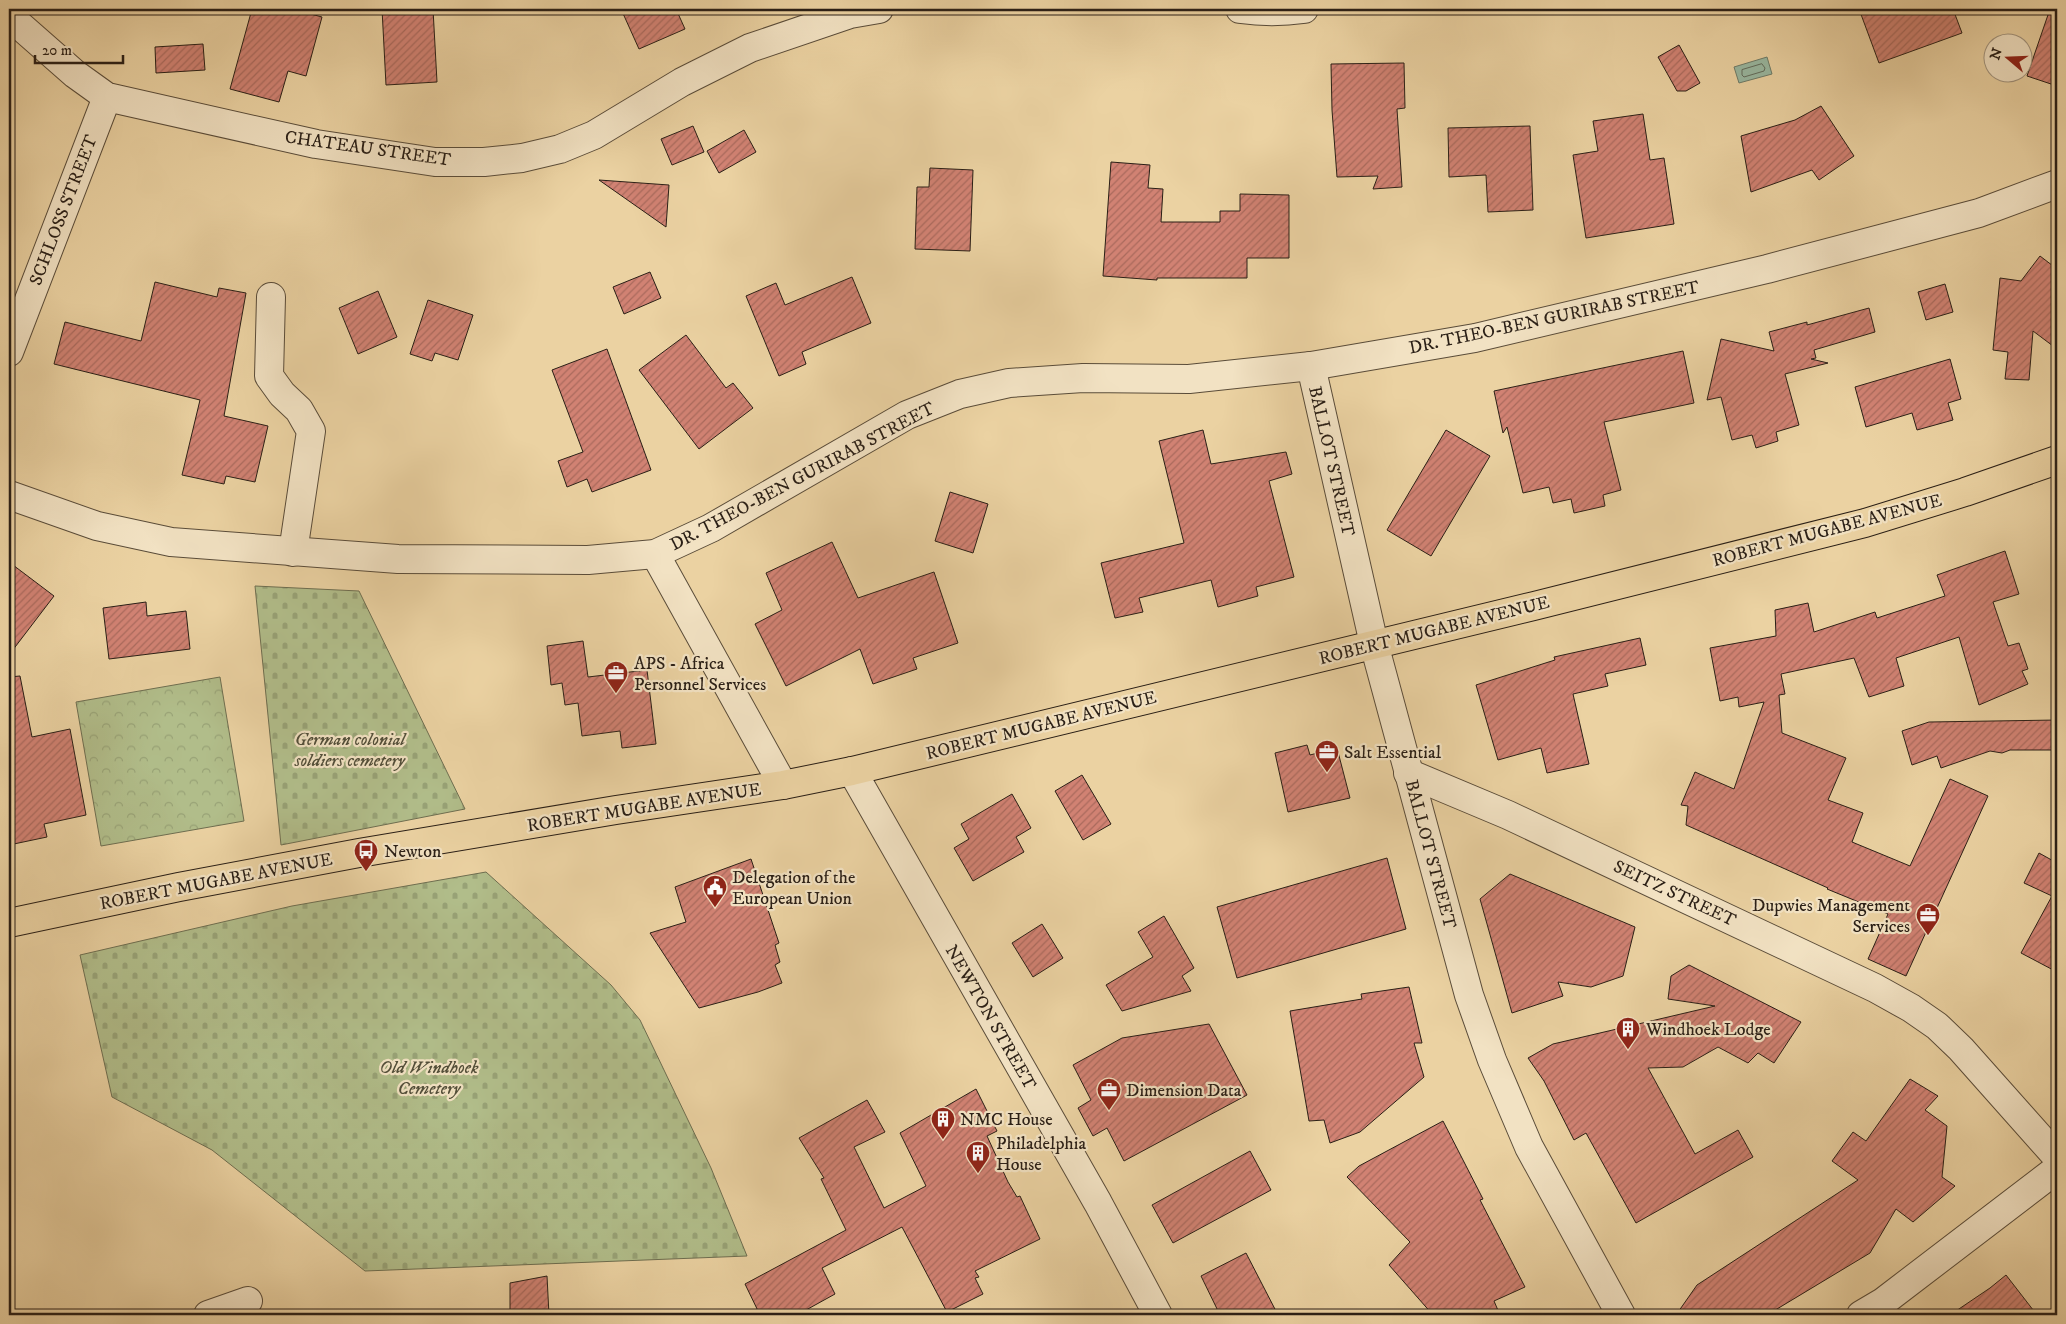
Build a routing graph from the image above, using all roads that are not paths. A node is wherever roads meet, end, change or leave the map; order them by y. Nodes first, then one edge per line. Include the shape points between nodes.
1 (879, 9) edge
2 (1240, 9) edge
3 (1304, 9) edge
4 (9, 16) edge
5 (107, 97) junction
6 (2057, 184) edge
7 (271, 297) dead end
8 (9, 352) edge
9 (1311, 366) junction
10 (2057, 460) edge
11 (9, 495) edge
12 (293, 552) junction
13 (655, 554) junction
14 (1374, 644) junction
15 (852, 771) junction
16 (1408, 773) junction
17 (783, 785) junction
18 (9, 923) edge
19 (2057, 1157) edge
20 (2057, 1169) edge
21 (248, 1301) dead end
22 (1878, 1311) edge
23 (208, 1315) edge
24 (1158, 1315) edge
25 (1621, 1315) edge

1 - 5 street, CHATEAU STREET via 850,14 750,48 682,82 594,135 560,149 522,158 435,162 316,144
2 - 3 street
4 - 5 street, CHATEAU STREET via 75,74
5 - 8 street, SCHLOSS STREET
6 - 9 street, DR. THEO-BEN GURIRAB STREET via 1979,213 1715,282 1475,338
7 - 12 street via 269,376 299,410 311,431
9 - 13 street, DR. THEO-BEN GURIRAB STREET via 1189,378 1082,378 1009,383 960,394 907,415 712,528
9 - 14 street, BALLOT STREET
10 - 14 main road, ROBERT MUGABE AVENUE via 1865,523
11 - 12 street, DR. THEO-BEN GURIRAB STREET via 97,526 171,542
12 - 13 street, DR. THEO-BEN GURIRAB STREET via 398,559 588,560
13 - 17 street
14 - 15 main road, ROBERT MUGABE AVENUE
14 - 16 street, BALLOT STREET
15 - 17 main road, ROBERT MUGABE AVENUE
15 - 24 street, NEWTON STREET via 1098,1203
16 - 19 street, SEITZ STREET via 1526,823 1911,1008 1938,1026 1961,1049
16 - 25 street, BALLOT STREET via 1469,995 1492,1060 1529,1147
17 - 18 main road, ROBERT MUGABE AVENUE via 359,853
20 - 22 street
21 - 23 street

